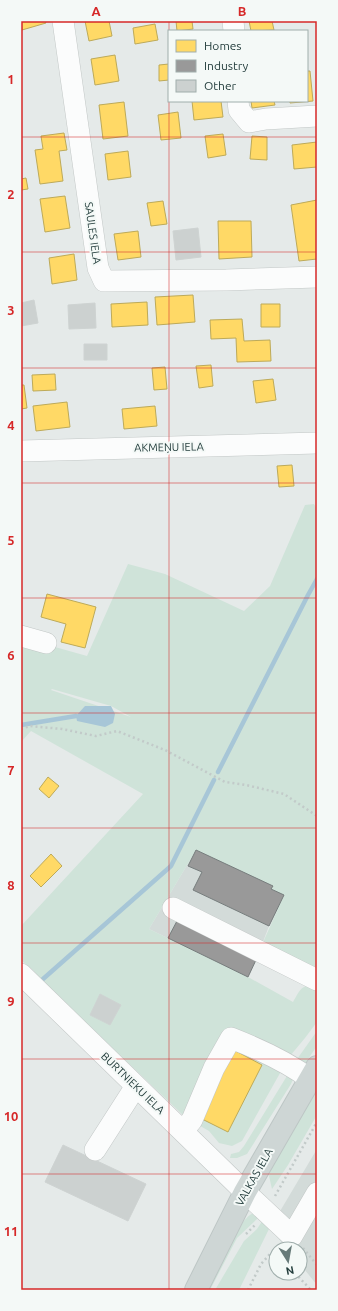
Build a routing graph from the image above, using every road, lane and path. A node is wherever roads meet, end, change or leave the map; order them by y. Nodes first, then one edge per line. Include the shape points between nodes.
1 (63, 21) edge
2 (238, 102) edge
3 (317, 116) edge
4 (317, 277) edge
5 (317, 443) edge
6 (21, 451) edge
7 (21, 636) edge
8 (46, 643) dead end
9 (21, 729) edge
10 (317, 816) edge
11 (173, 908) dead end
12 (21, 974) edge
13 (317, 980) edge
14 (314, 1073) edge
15 (136, 1086) junction
16 (317, 1122) edge
17 (183, 1130) junction
18 (95, 1150) dead end
19 (245, 1192) junction
20 (277, 1192) dead end
21 (317, 1193) edge
22 (268, 1256) edge
23 (303, 1281) edge
24 (196, 1290) edge
25 (248, 1290) edge
26 (311, 1290) edge

1 - 4 street, SAULES IELA via 98,268 104,281
2 - 3 street via 239,110 249,122
5 - 6 street, AKMEŅU IELA
7 - 8 street
9 - 10 path via 30,726 96,736 117,731 165,750 225,782 284,794
11 - 13 street
12 - 15 street, BURTNIEKU IELA
14 - 17 street via 231,1038 214,1068 192,1120
14 - 19 main road, VALKAS IELA
15 - 17 street, BURTNIEKU IELA
15 - 18 street
16 - 20 path
17 - 19 street, BURTNIEKU IELA
19 - 21 street, BURTNIEKU IELA via 292,1236
19 - 24 main road, VALKAS IELA
22 - 25 path via 261,1264
23 - 26 path

